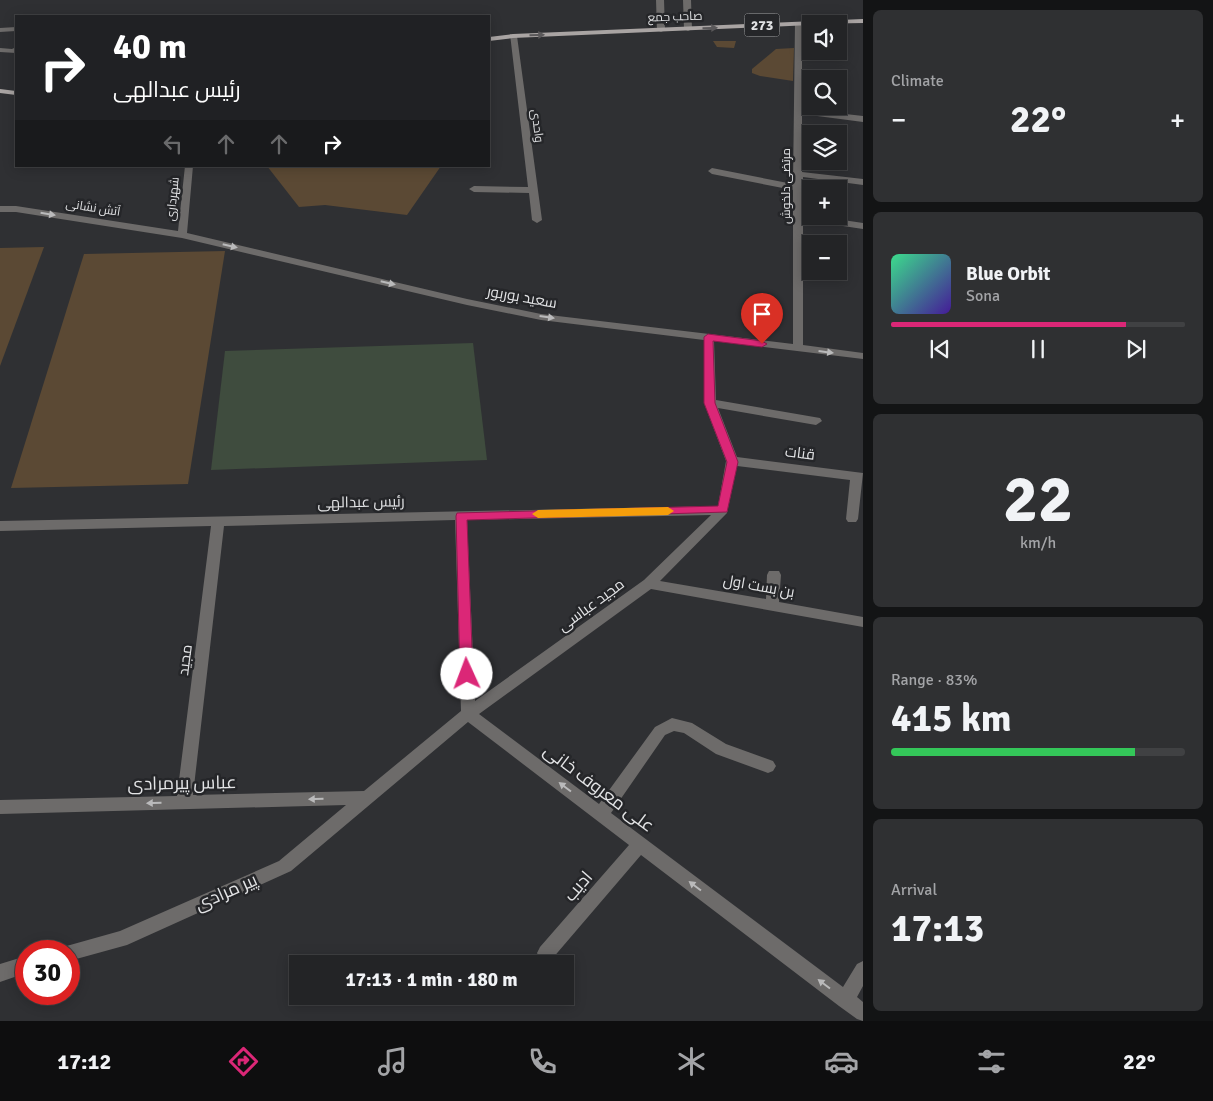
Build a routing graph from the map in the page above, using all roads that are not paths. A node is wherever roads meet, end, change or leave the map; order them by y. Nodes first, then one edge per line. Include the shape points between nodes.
1 (660, 0) edge
2 (687, 0) edge
3 (863, 21) edge
4 (798, 24) junction
5 (688, 28) junction
6 (15, 29) edge
7 (0, 30) edge
8 (661, 30) junction
9 (513, 36) junction
10 (490, 39) edge
11 (0, 50) edge
12 (15, 51) edge
13 (0, 91) edge
14 (15, 94) edge
15 (798, 111) junction
16 (863, 119) edge
17 (189, 167) edge
18 (712, 171) dead end
19 (798, 174) junction
20 (863, 182) edge
21 (798, 188) junction
22 (474, 189) dead end
23 (533, 190) junction
24 (0, 209) edge
25 (798, 216) junction
26 (537, 220) dead end
27 (863, 226) edge
28 (182, 235) junction
29 (708, 337) junction
30 (798, 349) junction
31 (863, 356) edge
32 (710, 403) junction
33 (816, 421) dead end
34 (732, 462) junction
35 (860, 476) edge
36 (722, 510) junction
37 (461, 516) junction
38 (852, 519) dead end
39 (218, 521) junction
40 (0, 526) edge
41 (774, 575) dead end
42 (649, 584) junction
43 (772, 604) junction
44 (863, 622) edge
45 (468, 714) junction
46 (768, 766) dead end
47 (365, 798) junction
48 (184, 803) junction
49 (0, 807) edge
50 (601, 815) junction
51 (640, 844) junction
52 (80, 950) edge
53 (546, 954) dead end
54 (15, 968) edge
55 (863, 970) edge
56 (0, 973) edge
57 (845, 1000) junction
58 (863, 1013) edge

1 - 8 street
2 - 5 street
3 - 4 main road, صاحب جمع / 273
5 -> 4 main road, صاحب جمع / 273
4 - 15 street, مرتضی دلخوش
5 - 8 main road, صاحب جمع / 273
6 - 7 street
9 -> 8 main road, صاحب جمع / 273
9 - 10 main road, صاحب جمع / 273
9 - 23 street, واحدی
11 - 12 street
13 - 14 main road
15 - 16 street
15 - 19 street, مرتضی دلخوش
17 - 28 street, شهرداری
18 - 21 street
19 - 20 street
19 - 21 street, مرتضی دلخوش
21 - 25 street, مرتضی دلخوش
22 - 23 street
23 - 26 street, واحدی
24 -> 28 street, آتش نشانی
25 - 27 street
25 - 30 street, مرتضی دلخوش
28 -> 29 street, سعید بوربور via 540,317
29 - 30 street, سعید بوربور
29 - 32 street
30 -> 31 street, سعید بوربور
32 - 33 street
32 - 34 street
34 - 35 street, قنات
34 - 36 street
35 - 38 street
36 - 37 street, رئیس عبدالهی
36 - 42 street, مجید عباسی
37 - 39 street, رئیس عبدالهی
37 - 45 street
39 - 40 street, رئیس عبدالهی
39 - 48 street, مجید
41 - 43 street
42 - 43 street, بن بست اول
42 - 45 street, مجید عباسی
43 - 44 street, بن بست اول
45 - 47 street, مجید عباسی
50 -> 45 street, علی معروف خانی
46 - 50 street via 721,749 687,727 672,724 660,731
47 -> 48 street, عباس پیرمرادی
47 - 52 street, پیر مرادی via 285,866 121,939
48 -> 49 street, عباس پیرمرادی
50 - 51 street, علی معروف خانی
51 - 53 street, ادیب
57 -> 51 street, علی معروف خانی
54 - 56 street
55 - 57 street
57 - 58 street, علی معروف خانی

